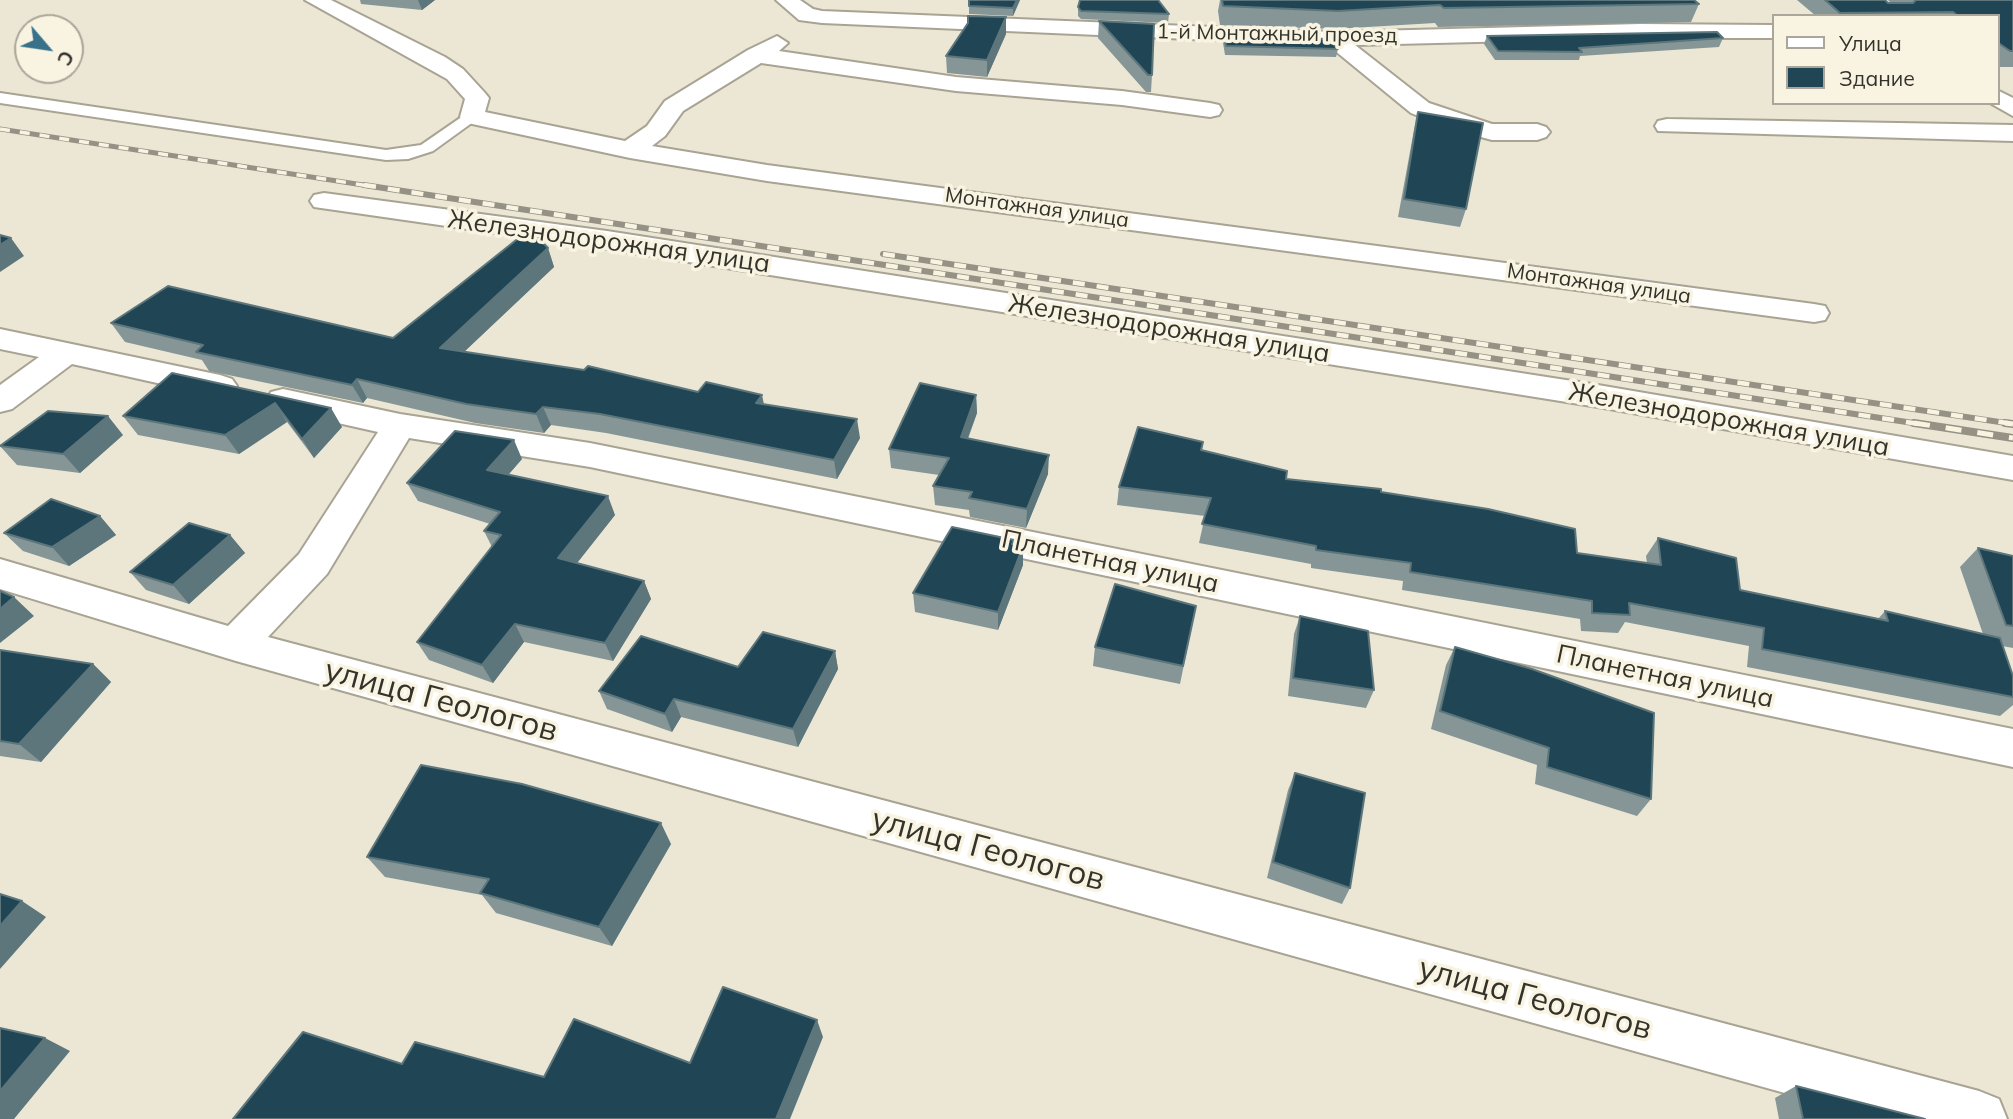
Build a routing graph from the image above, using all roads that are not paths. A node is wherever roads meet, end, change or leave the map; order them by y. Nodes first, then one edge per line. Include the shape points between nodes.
1 (315, 0) edge
2 (786, 0) edge
3 (822, 17) junction
4 (1772, 32) edge
5 (1334, 39) junction
6 (756, 55) junction
7 (0, 98) edge
8 (1210, 110) dead end
9 (472, 117) junction
10 (1667, 126) dead end
11 (1538, 132) dead end
12 (2013, 133) edge
13 (630, 150) junction
14 (324, 201) dead end
15 (1814, 313) dead end
16 (0, 338) edge
17 (66, 353) junction
18 (0, 401) edge
19 (400, 425) junction
20 (2013, 468) edge
21 (0, 574) edge
22 (236, 645) junction
23 (2013, 748) edge
24 (1979, 1119) edge

1 - 9 street via 455,74 477,98
2 - 3 street, 1-й Монтажный проезд via 807,15
3 - 5 street, 1-й Монтажный проезд
3 - 6 street
4 - 5 street, 1-й Монтажный проезд
5 - 11 street via 1420,108 1492,132
6 - 8 street via 956,84
6 - 13 street via 674,106 656,131
7 - 9 lane via 386,155 427,148
9 - 13 street, Монтажная улица
10 - 12 street
13 - 15 street, Монтажная улица via 767,173
14 - 20 street, Железнодорожная улица via 607,240 1598,396
16 - 17 street, Планетная улица
17 - 18 street
17 - 19 street, Планетная улица
19 - 22 street via 313,564
19 - 23 street, Планетная улица via 590,455
21 - 22 street, улица Геологов
22 - 24 street, улица Геологов

